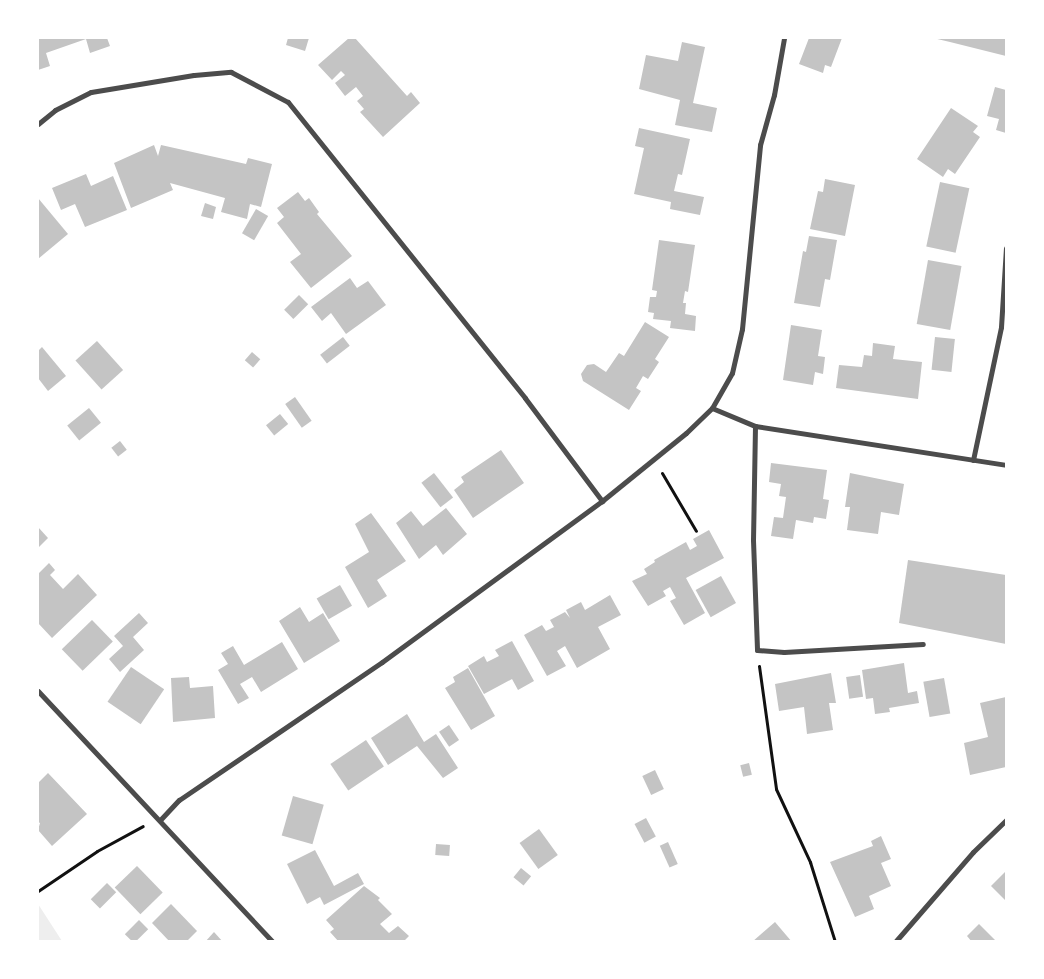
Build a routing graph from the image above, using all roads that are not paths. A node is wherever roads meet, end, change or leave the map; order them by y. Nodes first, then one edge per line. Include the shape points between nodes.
1 (784, 38) edge
2 (38, 124) edge
3 (1006, 248) edge
4 (712, 408) junction
5 (756, 426) junction
6 (973, 460) junction
7 (1006, 465) edge
8 (602, 501) junction
9 (922, 644) dead end
10 (38, 692) edge
11 (159, 818) junction
12 (1006, 820) edge
13 (272, 942) edge
14 (895, 942) edge

1 - 4 street via 774,95 760,145 742,329 732,372
2 - 8 street via 55,110 91,92 194,75 231,72 288,102 513,382
3 - 6 street via 1001,327
4 - 5 street
4 - 8 street
5 - 6 street
5 - 9 street via 753,540 758,650 784,652
6 - 7 street
8 - 11 street via 382,662 179,800
10 - 11 street
11 - 13 street
12 - 14 street via 973,852

